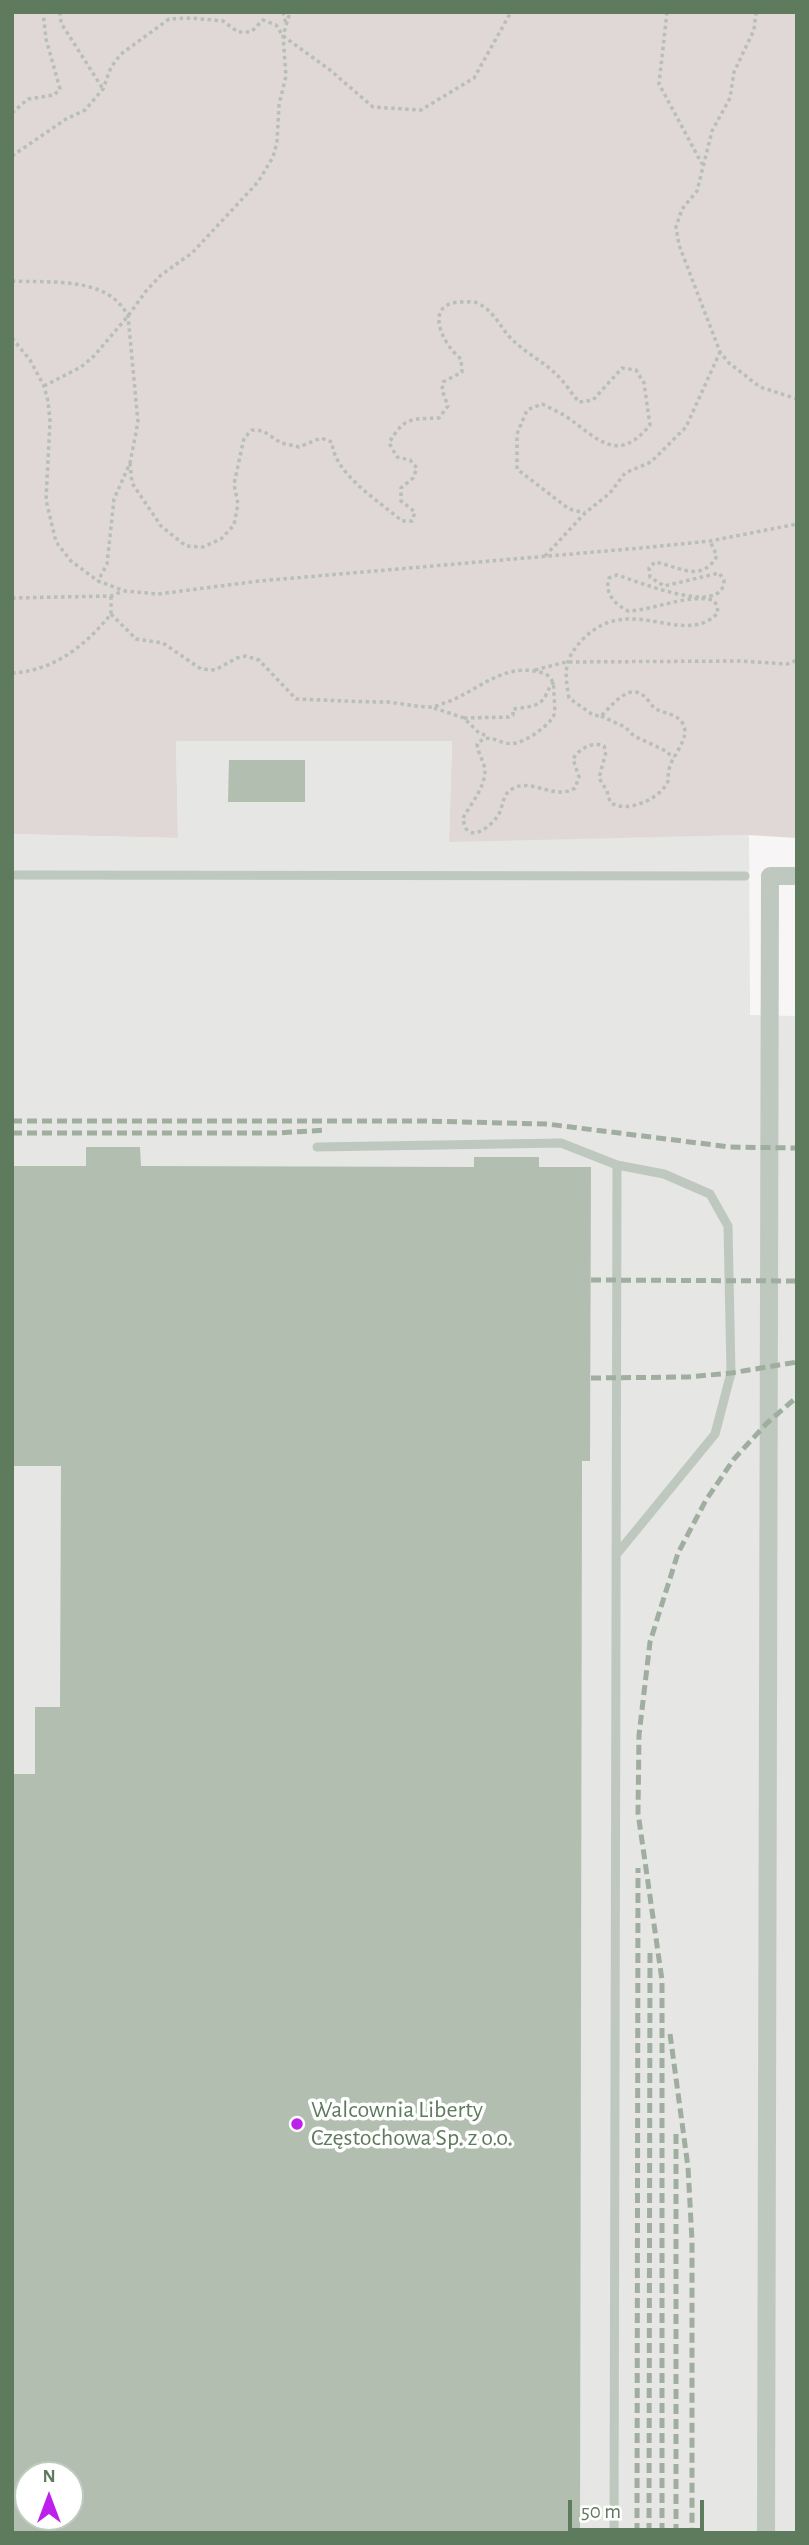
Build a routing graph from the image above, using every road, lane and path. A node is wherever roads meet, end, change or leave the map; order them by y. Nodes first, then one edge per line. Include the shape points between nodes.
1 (43, 12) edge
2 (60, 12) edge
3 (283, 12) edge
4 (290, 12) edge
5 (511, 12) edge
6 (667, 12) edge
7 (756, 12) edge
8 (286, 25) junction
9 (284, 36) junction
10 (103, 89) junction
11 (12, 113) edge
12 (12, 156) edge
13 (703, 166) junction
14 (12, 281) edge
15 (128, 316) junction
16 (12, 338) edge
17 (720, 352) junction
18 (44, 386) junction
19 (797, 399) edge
20 (130, 463) junction
21 (585, 513) junction
22 (797, 524) edge
23 (710, 541) junction
24 (543, 557) junction
25 (98, 580) junction
26 (125, 590) junction
27 (111, 596) junction
28 (12, 598) edge
29 (111, 614) junction
30 (797, 660) edge
31 (566, 662) junction
32 (533, 670) junction
33 (12, 673) edge
34 (554, 682) junction
35 (432, 708) junction
36 (601, 716) junction
37 (464, 718) junction
38 (491, 737) junction
39 (674, 759) junction
40 (12, 875) edge
41 (745, 876) dead end
42 (797, 876) edge
43 (317, 1147) dead end
44 (617, 1165) junction
45 (616, 1555) junction
46 (614, 2533) edge
47 (766, 2533) edge

1 - 11 path via 60,89 54,96 28,99
2 - 10 path via 61,23
3 - 8 path
4 - 8 path
5 - 9 path via 474,78 421,110 373,107
6 - 13 path via 659,84
7 - 13 path via 754,30 734,72 730,98 712,131
8 - 9 path
9 - 10 path via 276,24 263,20 251,32 237,32 223,21 169,19 121,54
9 - 15 path via 286,76 273,157 242,202 192,253 161,275
10 - 12 path via 85,110
13 - 17 path via 697,191 682,209 676,227
14 - 15 path via 71,284 108,293
15 - 18 path via 94,356
15 - 20 path via 138,422
16 - 18 path
17 - 19 path via 760,387
17 - 21 path via 686,427 651,462 625,473 610,493
18 - 25 path via 50,421 46,500 55,542 71,561
20 - 21 path via 132,483 161,526 186,546 212,543 234,525 238,503 234,484 244,438 252,430 299,447 321,438 332,442 333,454 345,472 402,521 412,521 415,512 401,501 401,488 417,468 410,460 397,457 389,443 400,425 439,418 447,406 443,382 462,372 461,359 441,336 438,320 443,309 456,302 477,302 495,315 515,343 556,374 579,402 593,400 622,368 636,370 644,383 650,425 637,440 615,447 594,439 542,404 527,410 517,434 517,469 569,509
20 - 25 path via 114,499 107,564
21 - 24 path
22 - 23 path
23 - 24 path
23 - 31 path via 717,556 712,565 690,572 655,562 649,568 650,577 664,586 719,573 724,580 720,593 709,597 659,590 617,575 609,578 607,587 611,597 628,611 713,600 718,613 712,619 687,626 619,618 592,631
24 - 26 path via 158,594
25 - 26 path
26 - 27 path
27 - 28 path
27 - 29 path
29 - 33 path via 70,654 32,671
29 - 35 path via 136,639 163,643 201,669 215,670 237,657 259,660 296,699
30 - 31 path via 787,664
31 - 32 path
31 - 36 path via 569,698
32 - 34 path via 548,674
32 - 35 path via 513,670
34 - 37 path via 544,699 531,707 513,709 509,717
34 - 38 path via 552,720 514,744
35 - 37 path
36 - 39 path
36 - 39 path via 627,694 644,695 656,709 683,723 685,731
37 - 38 path via 479,733
38 - 39 path via 477,744 485,771 481,788 463,818 470,832 482,830 498,817 507,792 515,787 561,794 575,789 579,777 573,759 593,744 604,746 599,778 610,802 622,808 646,801 665,788
40 - 41 lane
42 - 47 street via 770,876
43 - 44 lane via 561,1143
44 - 45 lane
44 - 45 lane via 664,1174 710,1194 728,1226 731,1373 715,1434
45 - 46 lane

